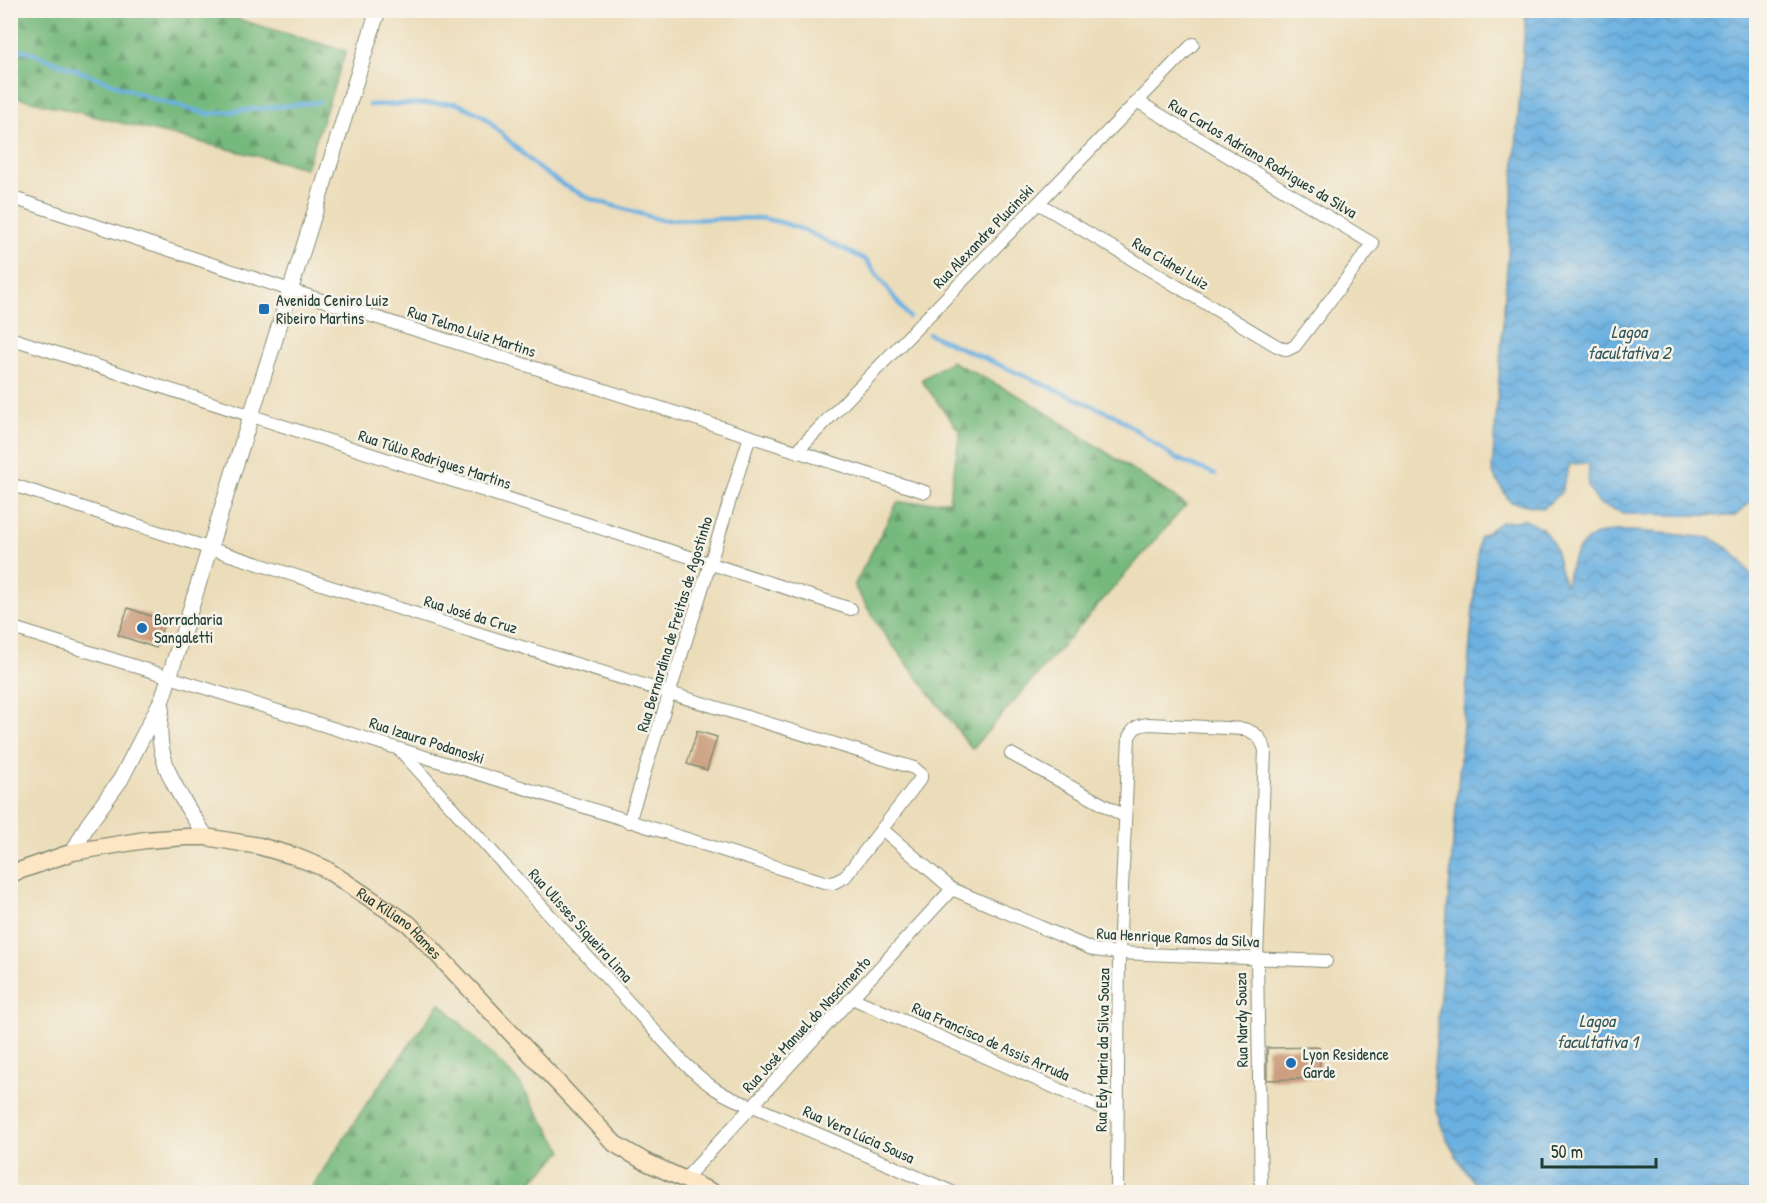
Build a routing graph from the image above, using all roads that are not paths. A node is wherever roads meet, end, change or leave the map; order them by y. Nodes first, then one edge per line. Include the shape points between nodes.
1 (378, 10) edge
2 (1193, 44) dead end
3 (1137, 101) junction
4 (10, 197) edge
5 (1038, 203) junction
6 (290, 290) junction
7 (10, 339) edge
8 (1287, 350) joint
9 (250, 417) junction
10 (750, 436) junction
11 (796, 451) junction
12 (10, 484) edge
13 (925, 492) dead end
14 (209, 549) junction
15 (710, 564) junction
16 (851, 609) dead end
17 (10, 627) edge
18 (170, 675) junction
19 (669, 693) junction
20 (163, 697) junction
21 (1132, 730) joint
22 (399, 748) junction
23 (1011, 754) dead end
24 (1124, 816) junction
25 (630, 822) junction
26 (883, 830) junction
27 (206, 837) junction
28 (73, 852) junction
29 (10, 874) edge
30 (952, 889) junction
31 (1119, 953) junction
32 (1257, 958) junction
33 (1326, 960) dead end
34 (852, 998) junction
35 (753, 1106) junction
36 (1117, 1115) junction
37 (684, 1180) junction
38 (712, 1192) edge
39 (952, 1192) edge
40 (1117, 1192) edge
41 (1260, 1192) edge

1 - 6 street
2 - 3 street, Rua Alexandre Plucinski
3 - 5 street, Rua Alexandre Plucinski
3 - 8 street, Rua Carlos Adriano Rodrigues da Silva via 1373,244 1295,346
4 - 6 street, Rua Telmo Luiz Martins
5 - 8 street, Rua Cidnei Luiz
5 - 11 street, Rua Alexandre Plucinski
6 - 9 street
6 - 10 street, Rua Telmo Luiz Martins
7 - 9 street, Rua Túlio Rodrigues Martins
9 - 14 street
9 - 15 street, Rua Túlio Rodrigues Martins
10 - 11 street, Rua Telmo Luiz Martins
10 - 15 street, Rua Bernardina de Freitas de Agostinho
11 - 13 street, Rua Telmo Luiz Martins
12 - 14 street, Rua José da Cruz
14 - 18 street
14 - 19 street, Rua José da Cruz
15 - 16 street, Rua Túlio Rodrigues Martins
15 - 19 street, Rua Bernardina de Freitas de Agostinho
17 - 18 street, Rua Izaura Podanoski
18 - 20 street
18 - 22 street, Rua Izaura Podanoski
19 - 25 street, Rua Bernardina de Freitas de Agostinho
19 - 26 street, Rua José da Cruz via 914,768 921,778
20 - 27 street via 160,734 167,767
20 - 28 street via 120,779
21 - 24 street, Rua Edy Maria da Silva Souza
21 - 32 street, Rua Nardy Souza via 1149,724 1244,729 1261,739 1265,750
22 - 25 street, Rua Izaura Podanoski
22 - 35 street, Rua Ulisses Siqueira Lima via 682,1061 720,1094
23 - 24 street
24 - 31 street, Rua Edy Maria da Silva Souza
25 - 26 street, Rua Izaura Podanoski via 833,883 844,877
26 - 30 street, Rua Henrique Ramos da Silva
27 - 28 main road, Rua Kiliano Hames via 158,839
27 - 37 main road, Rua Kiliano Hames via 259,846 304,860 342,879 409,924 615,1144
28 - 29 main road, Rua Kiliano Hames
30 - 31 street, Rua Henrique Ramos da Silva via 1081,946
30 - 34 street, Rua José Manuel do Nascimento
31 - 32 street, Rua Henrique Ramos da Silva
31 - 36 street, Rua Edy Maria da Silva Souza
32 - 33 street, Rua Henrique Ramos da Silva
32 - 41 street, Rua Nardy Souza
34 - 35 street, Rua José Manuel do Nascimento
34 - 36 street, Rua Francisco de Assis Arruda
35 - 37 street, Rua José Manuel do Nascimento
35 - 39 street, Rua Vera Lúcia Sousa
36 - 40 street, Rua Edy Maria da Silva Souza
37 - 38 main road, Rua Kiliano Hames

